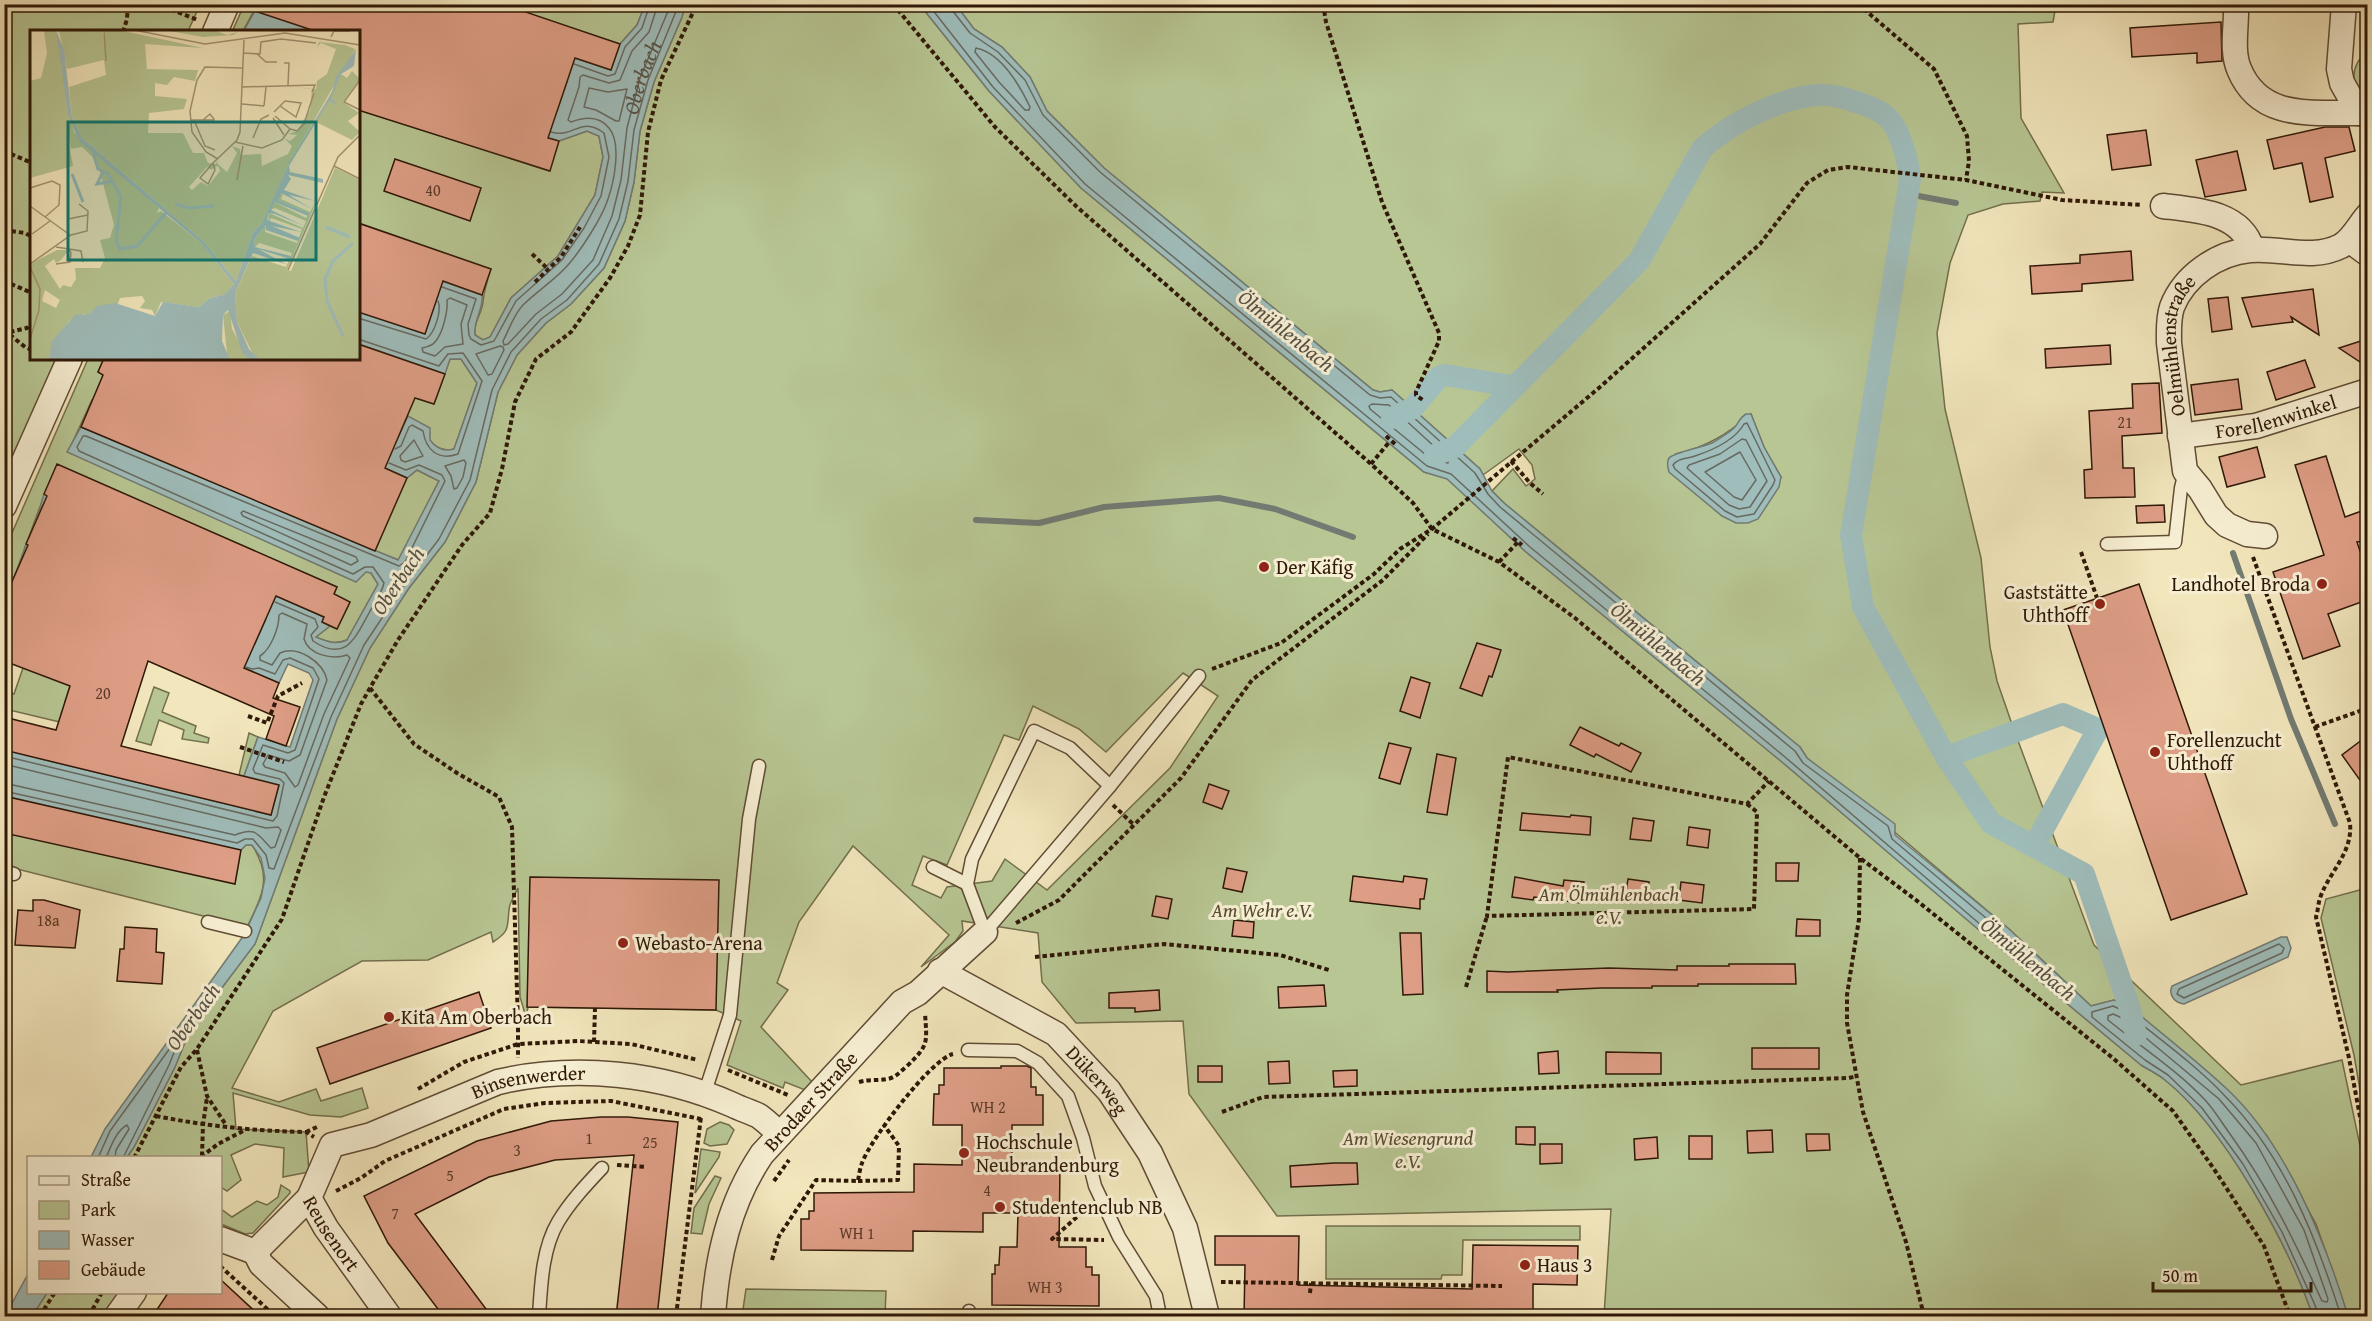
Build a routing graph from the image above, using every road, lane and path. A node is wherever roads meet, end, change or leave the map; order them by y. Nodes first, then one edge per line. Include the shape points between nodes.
1 (128, 4) edge
2 (157, 4) edge
3 (227, 4) edge
4 (696, 4) edge
5 (893, 4) edge
6 (1323, 4) edge
7 (1858, 4) edge
8 (2236, 4) edge
9 (2344, 4) edge
10 (124, 30) edge
11 (216, 30) edge
12 (2363, 113) edge
13 (4, 151) edge
14 (30, 162) edge
15 (1966, 180) junction
16 (2163, 206) joint
17 (2367, 215) edge
18 (580, 227) dead end
19 (4, 230) edge
20 (30, 236) edge
21 (2358, 247) edge
22 (2252, 249) junction
23 (532, 254) dead end
24 (548, 269) junction
25 (4, 281) edge
26 (535, 282) dead end
27 (30, 292) edge
28 (30, 324) edge
29 (7, 331) edge
30 (30, 349) edge
31 (69, 360) edge
32 (2367, 391) edge
33 (1425, 401) dead end
34 (1386, 436) dead end
35 (2180, 436) junction
36 (1511, 461) junction
37 (1371, 464) junction
38 (2185, 471) junction
39 (1543, 494) dead end
40 (4, 506) edge
41 (1432, 529) junction
42 (2256, 535) joint
43 (1513, 538) dead end
44 (1518, 542) junction
45 (2107, 544) dead end
46 (1522, 545) dead end
47 (2081, 552) dead end
48 (1499, 562) junction
49 (2097, 598) dead end
50 (1199, 676) joint
51 (302, 682) dead end
52 (370, 688) junction
53 (2367, 708) edge
54 (248, 716) dead end
55 (2314, 727) junction
56 (240, 747) dead end
57 (284, 762) dead end
58 (759, 766) dead end
59 (1769, 781) junction
60 (1106, 790) junction
61 (1747, 804) junction
62 (1134, 825) junction
63 (1860, 858) junction
64 (933, 867) dead end
65 (967, 884) junction
66 (1487, 916) junction
67 (208, 922) dead end
68 (1010, 926) dead end
69 (245, 931) dead end
70 (984, 932) junction
71 (1035, 957) dead end
72 (1329, 970) dead end
73 (940, 971) junction
74 (1466, 987) dead end
75 (918, 993) junction
76 (595, 1008) dead end
77 (594, 1042) dead end
78 (197, 1049) junction
79 (968, 1050) joint
80 (1857, 1076) junction
81 (519, 1077) junction
82 (854, 1083) dead end
83 (705, 1092) junction
84 (207, 1096) junction
85 (1222, 1112) dead end
86 (156, 1116) junction
87 (700, 1119) junction
88 (203, 1125) junction
89 (226, 1125) junction
90 (884, 1125) junction
91 (245, 1130) junction
92 (780, 1134) junction
93 (332, 1145) junction
94 (135, 1156) edge
95 (201, 1156) edge
96 (202, 1156) edge
97 (791, 1157) dead end
98 (2367, 1159) edge
99 (646, 1167) dead end
100 (602, 1168) joint
101 (858, 1181) junction
102 (772, 1184) dead end
103 (1099, 1196) junction
104 (310, 1201) junction
105 (222, 1240) edge
106 (1121, 1241) junction
107 (255, 1252) junction
108 (772, 1260) dead end
109 (222, 1268) edge
110 (1199, 1281) junction
111 (1311, 1283) junction
112 (1446, 1285) junction
113 (1502, 1286) dead end
114 (1311, 1293) dead end
115 (1446, 1293) dead end
116 (54, 1294) edge
117 (133, 1294) edge
118 (40, 1317) edge
119 (117, 1317) edge
120 (275, 1317) edge
121 (317, 1317) edge
122 (389, 1317) edge
123 (539, 1317) edge
124 (676, 1317) edge
125 (714, 1317) edge
126 (1160, 1317) edge
127 (1207, 1317) edge
128 (1924, 1317) edge
129 (2290, 1317) edge

1 - 10 path
2 - 11 path
3 - 11 street
4 - 52 path via 661,81 648,132 640,216 628,246 571,332 536,359 515,402 490,513 462,545
5 - 37 path via 995,128 1077,207
6 - 33 path via 1382,202 1439,333 1416,395
7 - 15 path via 1934,69 1967,136
8 - 12 street via 2238,68 2264,102 2280,109
9 - 12 street via 2339,69 2342,83
13 - 14 path
15 - 16 path via 2050,198
15 - 36 path via 1848,167 1818,174 1761,244
16 - 22 street via 2223,218 2245,232
17 - 21 street, Oelmühlenstraße
18 - 24 path via 561,257
19 - 20 path
21 - 22 street, Oelmühlenstraße via 2340,246 2301,254
22 - 35 street, Oelmühlenstraße via 2231,253 2201,270 2184,287 2172,308 2169,344
23 - 24 path
24 - 26 path
25 - 27 path
28 - 29 path
29 - 30 path
31 - 40 street
32 - 35 street, Forellenwinkel via 2256,426
34 - 37 path via 1393,442
35 - 38 street, Oelmühlenstraße
36 - 39 path
36 - 41 path
37 - 41 path via 1413,503
38 - 42 street, Oelmühlenstraße via 2227,525
38 - 45 lane via 2175,542
41 - 48 path
41 - 50 path via 1400,549 1281,643
41 - 62 path via 1383,580 1252,680 1181,778
42 - 55 path via 2252,552
43 - 44 path
44 - 46 path
44 - 48 path
47 - 49 path
48 - 59 path via 1575,618
50 - 60 lane
51 - 54 path via 279,696 267,723
52 - 78 path via 324,797 282,919
52 - 81 path via 414,744 499,796 512,827
53 - 55 path
55 - 98 path via 2350,823 2351,836 2320,897 2316,917 2349,1058
56 - 57 path
58 - 83 lane via 749,819 730,1015
59 - 61 path
59 - 63 path
60 - 62 path
60 - 65 lane via 1070,748 1034,731 972,859
60 - 70 lane
61 - 66 path via 1757,812 1754,909
61 - 66 path via 1508,757
62 - 68 path via 1059,900
63 - 80 path via 1859,919 1846,995
63 - 129 path via 2114,1059 2173,1112 2264,1246
64 - 65 lane
65 - 70 lane
66 - 74 path
67 - 69 lane
70 - 73 street, Brodaer Straße
71 - 72 path via 1164,944 1280,955
73 - 75 street, Brodaer Straße
73 - 110 street, Dükerweg via 1056,1034 1109,1091 1150,1153 1185,1227
75 - 82 path via 925,1007 923,1051 897,1076
75 - 92 street, Brodaer Straße via 902,1002
76 - 77 path
78 - 84 path
78 - 86 path via 181,1067
79 - 90 path via 946,1056
79 - 103 lane via 1017,1051 1038,1063 1068,1096
80 - 85 path via 1263,1097
80 - 128 path via 1863,1112 1906,1242
81 - 83 street, Binsenwerder via 631,1075
81 - 93 street, Binsenwerder via 498,1082 371,1135
83 - 87 path
83 - 92 street, Binsenwerder via 759,1116
84 - 88 path
84 - 89 path
86 - 88 path
86 - 94 path
87 - 104 path via 611,1101 504,1109 385,1161 361,1178
87 - 124 path
88 - 89 path
88 - 95 path
89 - 91 path
90 - 101 path via 862,1162
90 - 101 path via 899,1146 898,1180
91 - 93 path via 306,1132
91 - 96 path
92 - 125 street, Brodaer Straße via 750,1172 729,1220 716,1279
93 - 104 street
97 - 102 path
99 - 100 path via 614,1164
100 - 123 lane via 557,1224 542,1279
101 - 108 path via 816,1180 779,1236
103 - 106 lane
103 - 106 path via 1052,1239
104 - 107 street, Reusenort
104 - 122 street, Reusenort
105 - 107 street
106 - 126 lane via 1156,1296
107 - 121 street via 261,1264
109 - 120 path
110 - 111 path
110 - 127 street, Dükerweg
111 - 112 path
111 - 114 path
112 - 113 path
112 - 115 path
116 - 118 path
117 - 119 street

